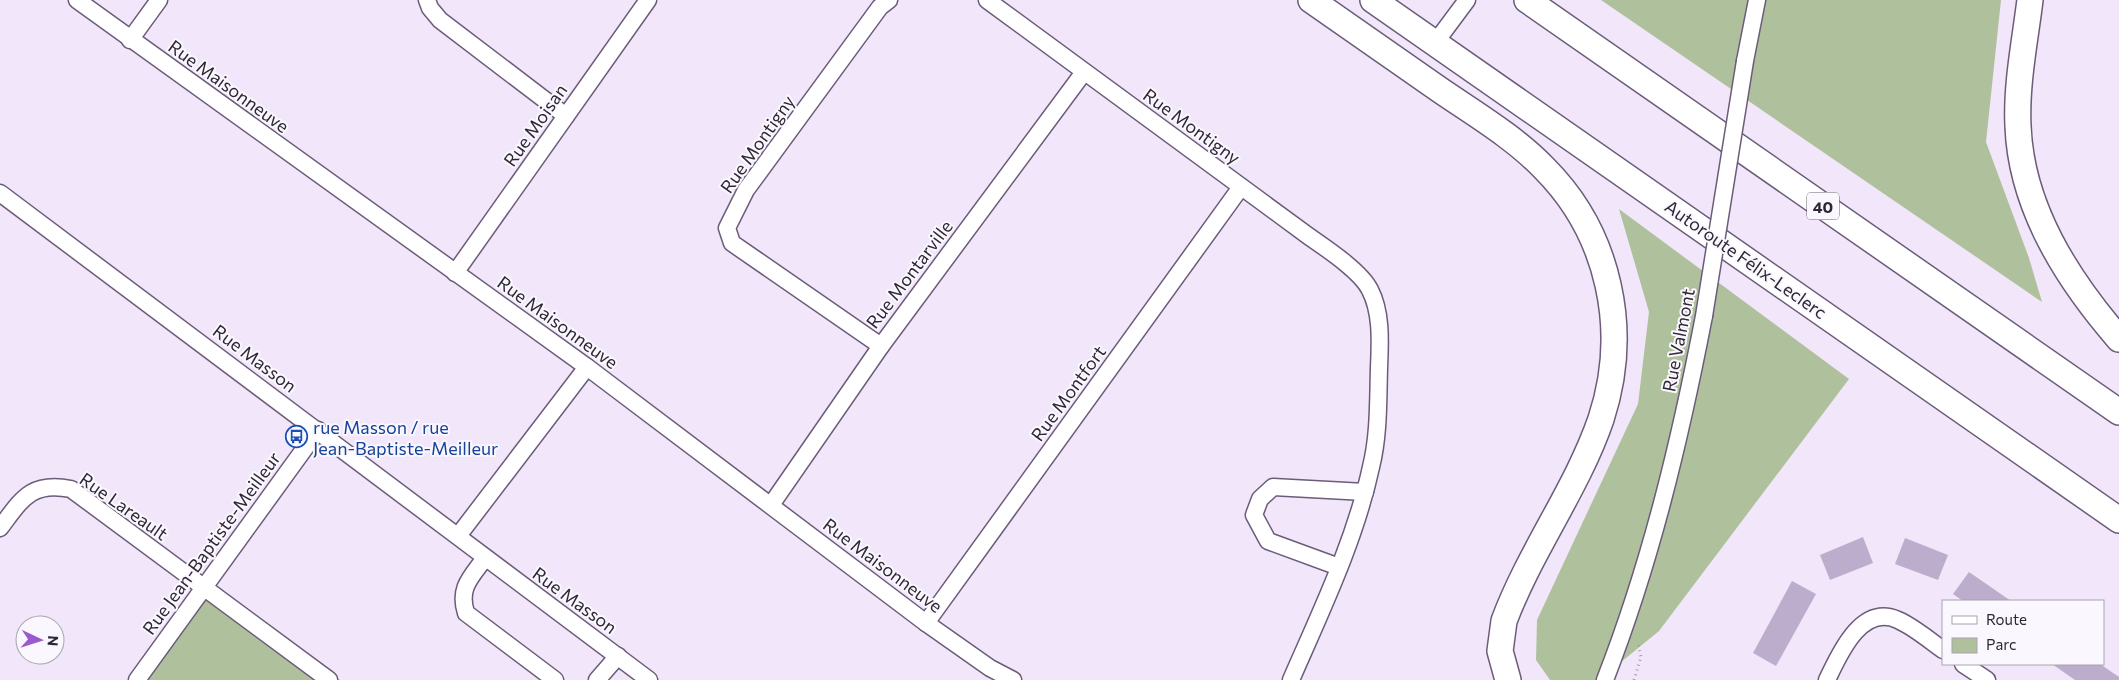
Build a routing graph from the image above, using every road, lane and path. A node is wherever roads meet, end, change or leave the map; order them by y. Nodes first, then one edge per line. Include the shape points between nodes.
1 (77, 0) edge
2 (159, 0) edge
3 (427, 0) edge
4 (648, 0) edge
5 (888, 0) edge
6 (987, 0) edge
7 (1311, 0) edge
8 (1373, 0) edge
9 (1467, 0) edge
10 (1526, 0) edge
11 (1757, 0) edge
12 (2030, 0) edge
13 (130, 40) junction
14 (1435, 43) junction
15 (1084, 72) junction
16 (566, 116) junction
17 (1242, 187) junction
18 (0, 193) edge
19 (455, 273) junction
20 (2119, 339) edge
21 (881, 346) junction
22 (587, 368) junction
23 (2119, 412) edge
24 (318, 430) junction
25 (1365, 492) junction
26 (771, 504) junction
27 (2119, 520) edge
28 (0, 528) edge
29 (458, 536) junction
30 (485, 558) junction
31 (1339, 567) junction
32 (204, 588) junction
33 (926, 623) junction
34 (1942, 649) edge
35 (618, 656) junction
36 (1964, 665) edge
37 (137, 680) edge
38 (329, 680) edge
39 (555, 680) edge
40 (597, 680) edge
41 (649, 680) edge
42 (1013, 680) edge
43 (1291, 680) edge
44 (1508, 680) edge
45 (1605, 680) edge
46 (1827, 680) edge
47 (1987, 680) edge

1 - 13 street, Rue Maisonneuve
2 - 13 street
3 - 16 street via 440,20
4 - 16 street, Rue Moisan
5 - 21 street, Rue Montigny via 746,190 727,228 732,243
6 - 15 street, Rue Montigny
7 - 44 highway via 1531,155 1574,203 1591,234 1604,269 1615,331 1610,387 1590,445 1504,621 1500,651
8 - 14 highway, Autoroute Félix-Leclerc
9 - 14 street
10 - 23 highway, 40
11 - 45 street, Rue Valmont, bridge via 1704,316 1682,424 1636,594
12 - 20 highway via 2018,109 2023,173 2036,210 2058,253 2085,296
13 - 19 street, Rue Maisonneuve
14 - 27 highway, Autoroute Félix-Leclerc
15 - 17 street, Rue Montigny
15 - 21 street, Rue Montarville
16 - 19 street, Rue Moisan
17 - 25 street, Rue Montigny via 1349,266 1370,288 1377,310 1380,342 1378,416
17 - 33 street, Rue Montfort
18 - 24 street, Rue Masson
19 - 22 street, Rue Maisonneuve
21 - 26 street, Rue Montarville
22 - 26 street, Rue Maisonneuve
22 - 29 street
24 - 29 street, Rue Masson
24 - 32 street, Rue Jean-Baptiste-Meilleur
25 - 31 street
25 - 31 street via 1273,487 1260,500 1254,515 1268,541
26 - 33 street, Rue Maisonneuve
28 - 32 street, Rue Lareault via 24,496 38,488 56,486 71,489
29 - 30 street, Rue Masson
30 - 35 street, Rue Masson
30 - 39 street via 465,590 462,599 466,613
31 - 43 street
32 - 37 street, Rue Jean-Baptiste-Meilleur
32 - 38 street, Rue Lareault
33 - 42 street, Rue Maisonneuve via 990,668
34 - 46 street via 1897,619 1883,617 1859,627 1844,646
35 - 40 street, Rue Masson
35 - 41 street, Rue Masson
36 - 47 street

